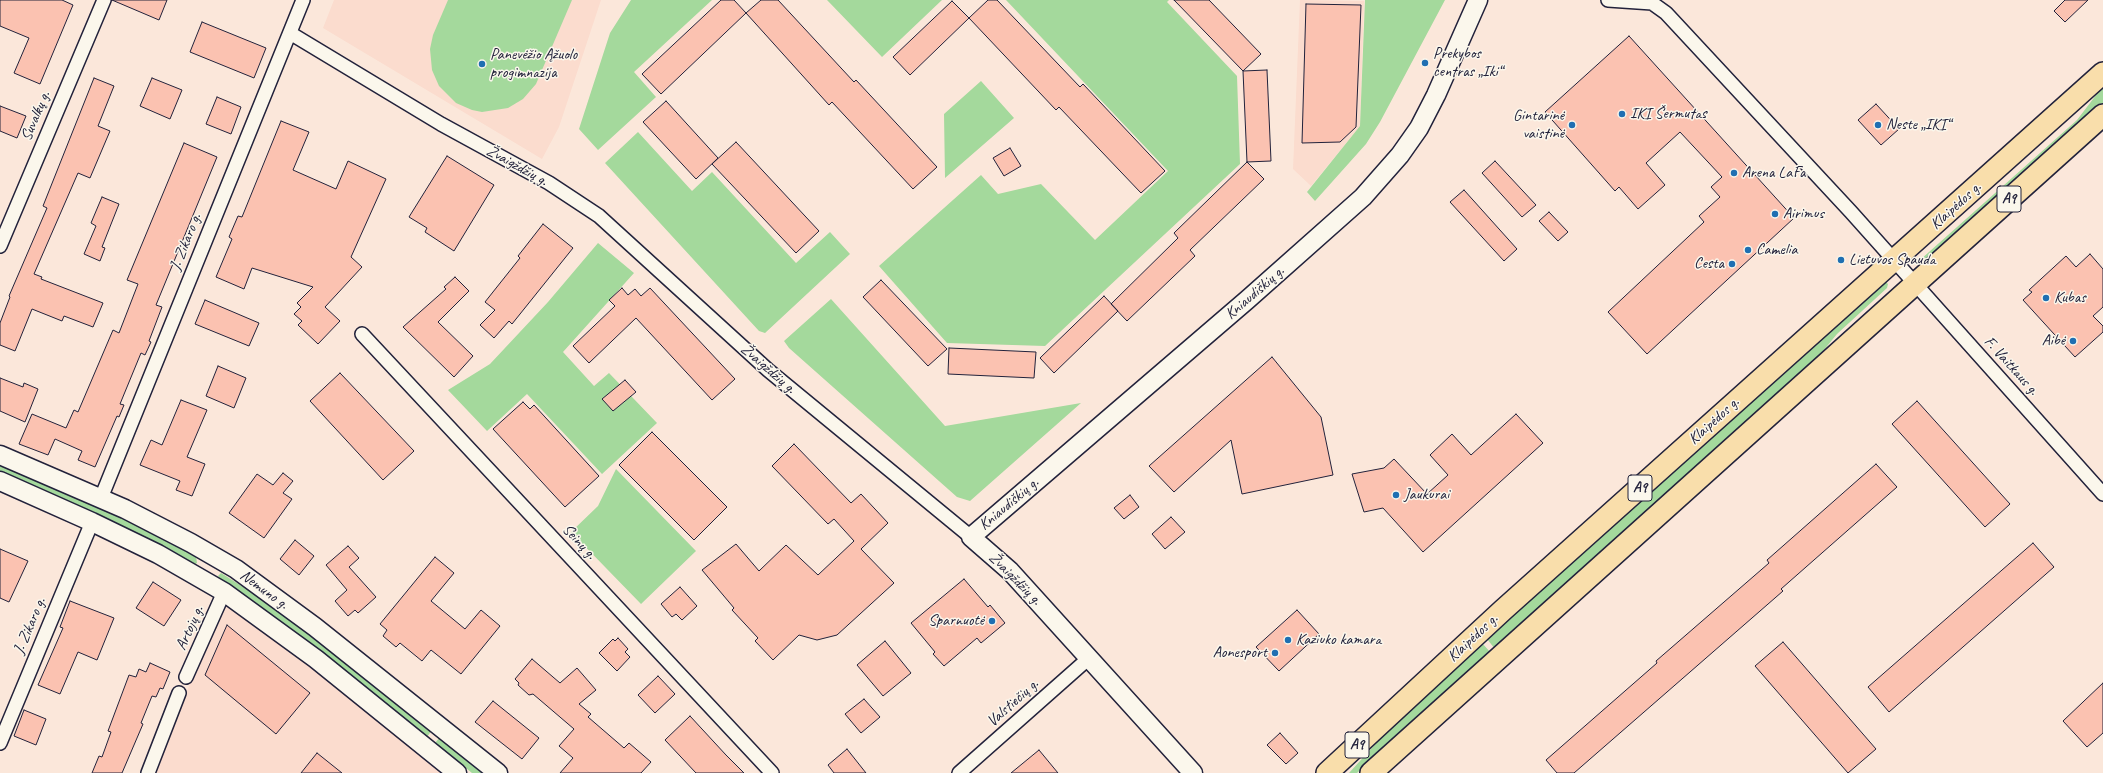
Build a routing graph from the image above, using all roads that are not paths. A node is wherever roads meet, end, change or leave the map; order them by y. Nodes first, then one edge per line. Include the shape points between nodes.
1 (104, 0) edge
2 (303, 0) edge
3 (1478, 0) edge
4 (1608, 0) edge
5 (290, 33) junction
6 (2103, 73) edge
7 (2103, 115) edge
8 (0, 246) edge
9 (1894, 261) junction
10 (1915, 284) junction
11 (362, 334) dead end
12 (0, 455) edge
13 (0, 481) edge
14 (2103, 494) edge
15 (101, 498) junction
16 (92, 522) junction
17 (971, 537) junction
18 (215, 556) junction
19 (202, 578) junction
20 (224, 592) junction
21 (1089, 658) junction
22 (186, 677) dead end
23 (179, 693) dead end
24 (0, 744) edge
25 (148, 773) edge
26 (457, 773) edge
27 (498, 773) edge
28 (772, 773) edge
29 (959, 773) edge
30 (1193, 773) edge
31 (1327, 773) edge
32 (1371, 773) edge

1 - 8 street, Suvalkų g.
2 - 5 street, J. Zikaro g.
3 - 17 main road, Kniaudiškių g. via 1419,128 1400,155 1363,197
4 - 9 street, F. Vaitkaus g. via 1652,3 1662,9
5 - 15 street, J. Zikaro g.
5 - 17 street, Žvaigždžių g. via 441,124 549,183 599,216 768,370
6 - 9 highway, Klaipėdos g. / A9
7 - 10 highway, Klaipėdos g. / A9
9 - 10 street, F. Vaitkaus g.
9 - 31 highway, Klaipėdos g. / A9 via 1498,615
10 - 14 street, F. Vaitkaus g.
10 - 32 highway, Klaipėdos g. / A9
11 - 28 street, Seinų g.
12 - 15 main road, Nemuno g.
13 - 16 main road, Nemuno g.
15 - 18 main road, Nemuno g.
16 - 19 main road, Nemuno g.
16 - 24 street, J. Zikaro g.
17 - 21 main road, Žvaigždžių g. via 1010,571
18 - 19 main road
18 - 27 main road, Nemuno g. via 315,627
19 - 20 main road, Nemuno g.
20 - 22 street, Artojų g.
20 - 26 main road, Nemuno g. via 316,659
21 - 29 street, Valstiečių g.
21 - 30 main road, Žvaigždžių g.
23 - 25 street

